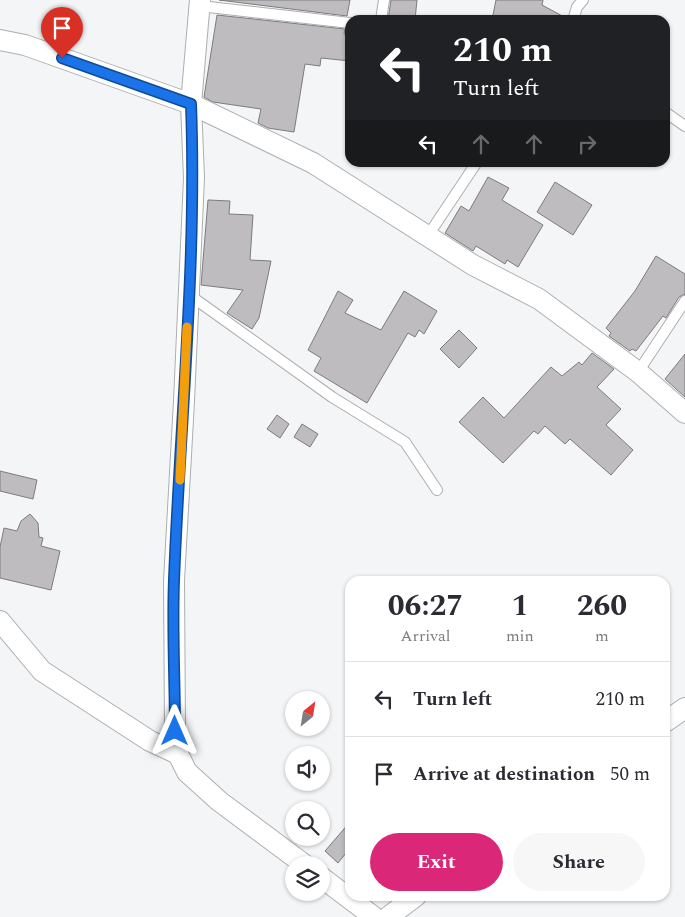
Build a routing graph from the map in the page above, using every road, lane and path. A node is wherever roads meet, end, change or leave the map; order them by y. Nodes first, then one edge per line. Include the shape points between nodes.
1 (384, 0) edge
2 (583, 0) edge
3 (200, 3) edge
4 (382, 15) edge
5 (575, 15) edge
6 (345, 22) edge
7 (0, 40) edge
8 (191, 104) junction
9 (670, 116) edge
10 (685, 126) edge
11 (474, 167) edge
12 (427, 237) junction
13 (188, 294) junction
14 (685, 301) edge
15 (638, 372) junction
16 (685, 413) edge
17 (437, 490) dead end
18 (0, 621) edge
19 (685, 708) edge
20 (670, 718) edge
21 (178, 754) junction
22 (292, 856) edge
23 (330, 885) edge
24 (345, 896) edge
25 (352, 901) edge
26 (409, 901) edge
27 (374, 917) edge
28 (388, 917) edge

1 - 4 lane
2 - 5 lane
3 - 6 lane
3 - 8 street
7 - 8 street via 25,45
8 - 12 street via 313,163
8 - 13 street via 194,178
9 - 10 lane
11 - 12 lane
12 - 15 street via 539,299
13 - 17 lane via 332,397 405,442
13 - 21 street via 174,581
14 - 15 lane
15 - 16 street
18 - 21 street via 42,671 150,741
19 - 20 street
21 - 22 street via 187,772 219,801
23 - 24 street
25 - 27 street
26 - 28 street

